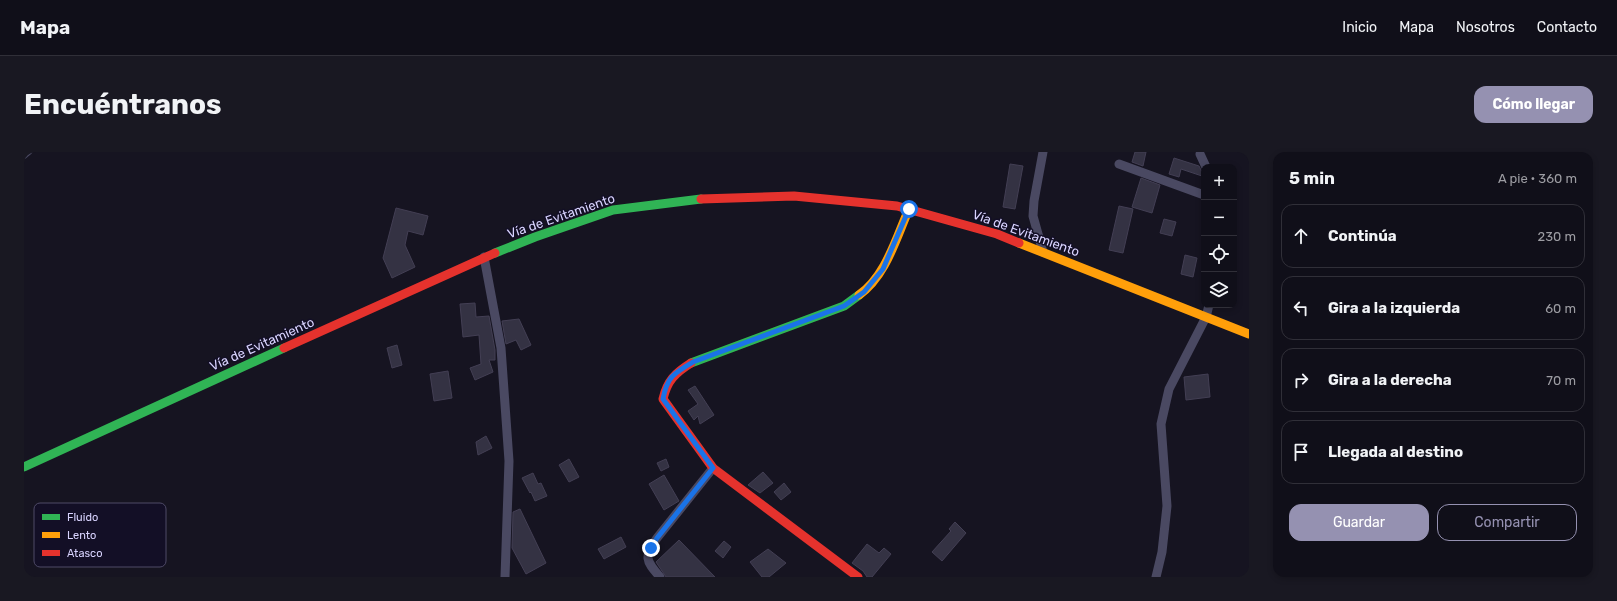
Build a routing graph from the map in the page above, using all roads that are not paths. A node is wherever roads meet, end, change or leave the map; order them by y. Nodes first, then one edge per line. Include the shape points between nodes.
1 (30, 152) edge
2 (1043, 152) edge
3 (1200, 154) dead end
4 (24, 157) edge
5 (1119, 164) dead end
6 (1205, 164) edge
7 (1201, 194) edge
8 (909, 209) junction
9 (1043, 252) junction
10 (484, 257) junction
11 (1208, 308) edge
12 (1206, 317) junction
13 (1249, 334) edge
14 (24, 467) edge
15 (713, 468) junction
16 (505, 577) edge
17 (660, 577) edge
18 (858, 577) edge
19 (1156, 577) edge

1 - 4 lane
2 - 9 street via 1032,216
3 - 6 street
5 - 7 street
8 - 9 main road, Vía de Evitamiento via 997,234
8 - 10 main road, Vía de Evitamiento via 794,196 691,199 613,210
8 - 15 main road via 883,269 864,292 844,306 693,362 672,376 665,386 663,399
9 - 12 main road, Vía de Evitamiento
10 - 14 main road, Vía de Evitamiento
10 - 16 street via 501,348 509,461
11 - 12 street
12 - 13 main road, Vía de Evitamiento
12 - 19 street via 1169,389 1161,424 1167,506 1162,552
15 - 17 street via 657,538 647,556 648,563
15 - 18 main road

